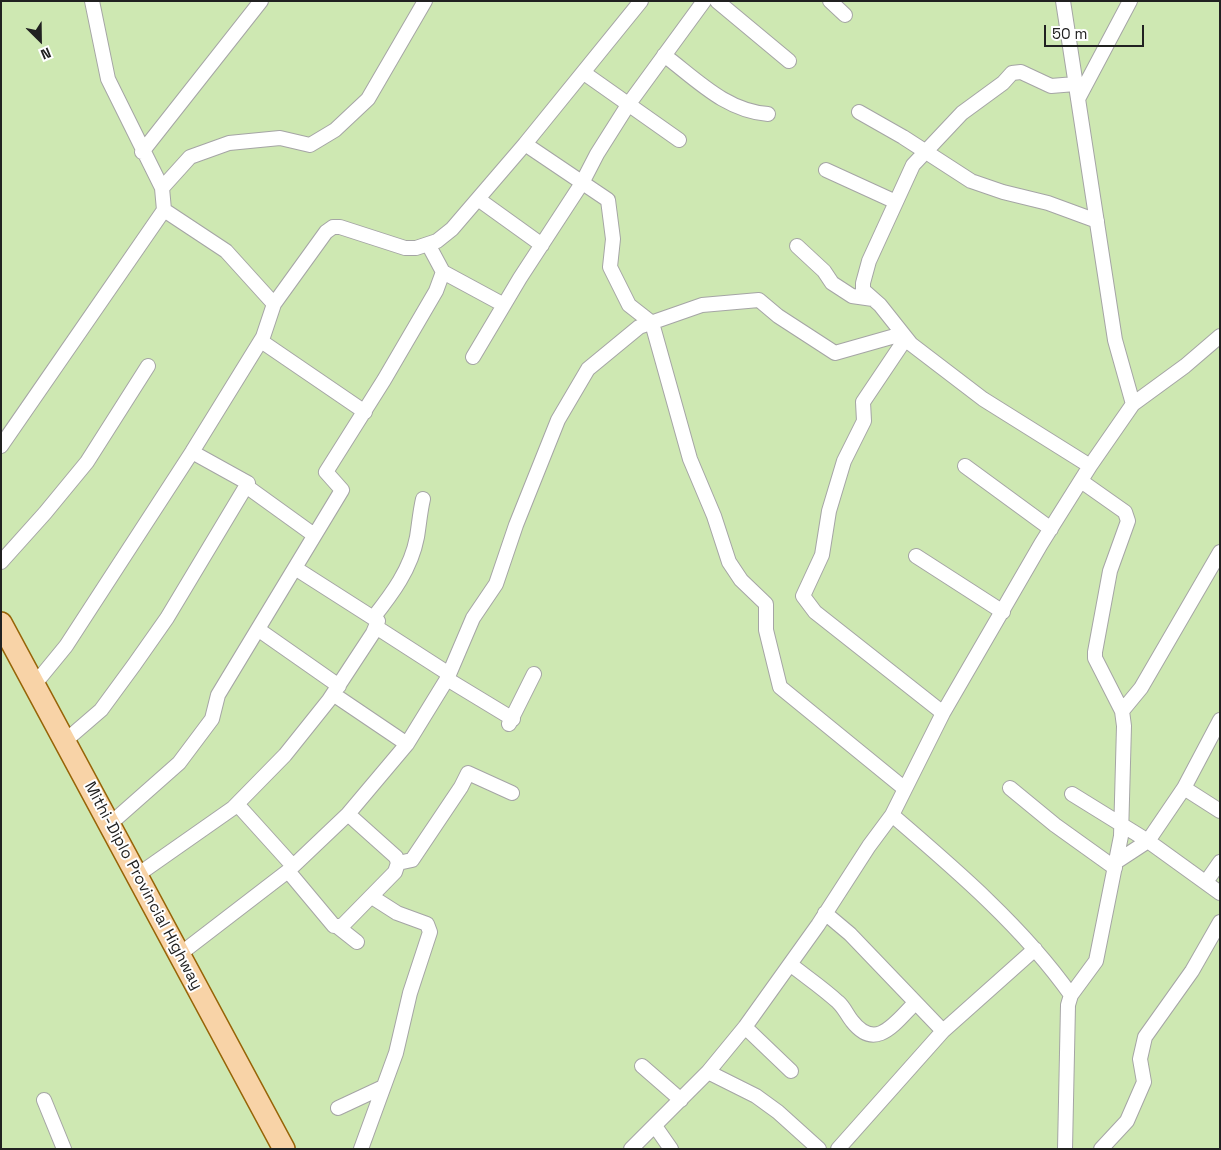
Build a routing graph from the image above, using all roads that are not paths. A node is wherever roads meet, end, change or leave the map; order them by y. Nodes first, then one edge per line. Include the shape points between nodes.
1 (92, 1) edge
2 (261, 1) edge
3 (425, 1) edge
4 (641, 1) edge
5 (704, 1) edge
6 (717, 1) edge
7 (830, 1) edge
8 (1063, 1) edge
9 (1130, 1) edge
10 (845, 15) dead end
11 (664, 56) junction
12 (789, 61) dead end
13 (584, 73) junction
14 (1075, 84) junction
15 (1078, 99) junction
16 (628, 105) junction
17 (859, 112) dead end
18 (768, 114) dead end
19 (679, 140) dead end
20 (525, 144) junction
21 (142, 152) junction
22 (924, 152) junction
23 (826, 170) dead end
24 (582, 183) junction
25 (162, 188) junction
26 (478, 199) junction
27 (896, 202) junction
28 (164, 210) junction
29 (1097, 221) junction
30 (428, 244) junction
31 (542, 245) junction
32 (797, 246) dead end
33 (443, 272) junction
34 (873, 299) junction
35 (274, 304) junction
36 (504, 305) junction
37 (652, 322) junction
38 (904, 336) junction
39 (1220, 336) edge
40 (261, 341) junction
41 (473, 357) dead end
42 (148, 366) dead end
43 (1133, 404) junction
44 (364, 412) junction
45 (1, 446) edge
46 (192, 452) junction
47 (964, 466) dead end
48 (1090, 466) junction
49 (1081, 481) junction
50 (246, 486) junction
51 (422, 499) dead end
52 (1051, 529) junction
53 (314, 535) junction
54 (1220, 552) edge
55 (916, 556) dead end
56 (1, 562) edge
57 (295, 568) junction
58 (1003, 612) junction
59 (1, 623) edge
60 (374, 623) junction
61 (258, 630) junction
62 (534, 674) dead end
63 (448, 676) junction
64 (34, 684) junction
65 (336, 690) junction
66 (1122, 712) junction
67 (943, 713) junction
68 (1220, 720) edge
69 (65, 740) junction
70 (407, 744) junction
71 (1010, 788) dead end
72 (1184, 788) junction
73 (905, 789) junction
74 (512, 792) dead end
75 (1072, 794) dead end
76 (237, 804) junction
77 (1220, 811) edge
78 (348, 814) junction
79 (892, 816) junction
80 (110, 824) junction
81 (1121, 826) junction
82 (1148, 841) junction
83 (1220, 862) edge
84 (398, 864) junction
85 (1115, 865) junction
86 (291, 869) junction
87 (136, 876) junction
88 (1206, 882) junction
89 (1220, 893) edge
90 (372, 897) junction
91 (825, 913) junction
92 (1220, 922) edge
93 (338, 927) junction
94 (357, 942) dead end
95 (1036, 949) junction
96 (180, 954) junction
97 (790, 964) junction
98 (1071, 995) junction
99 (915, 1003) junction
100 (745, 1027) junction
101 (943, 1031) junction
102 (642, 1066) dead end
103 (708, 1072) junction
104 (792, 1072) dead end
105 (384, 1087) junction
106 (44, 1100) dead end
107 (681, 1100) junction
108 (338, 1108) dead end
109 (655, 1126) junction
110 (64, 1149) edge
111 (284, 1149) edge
112 (361, 1149) edge
113 (631, 1149) edge
114 (671, 1149) edge
115 (819, 1149) edge
116 (838, 1149) edge
117 (1065, 1149) edge
118 (1101, 1149) edge

1 - 21 street via 108,79
2 - 21 street
3 - 25 street via 368,99 335,130 310,145 280,138 229,143 190,157
4 - 13 street
5 - 11 street
6 - 12 street
7 - 10 street
8 - 14 street
9 - 15 street
11 - 16 street
11 - 18 street via 731,106 750,113
13 - 16 street
13 - 20 street
14 - 15 street
14 - 22 street via 1051,86 1021,72 1012,72 1003,83 962,113
15 - 29 street
16 - 19 street
16 - 24 street
17 - 22 street
20 - 24 street
20 - 26 street
21 - 25 street
22 - 27 street via 913,165
22 - 29 street via 971,180
23 - 27 street
24 - 31 street
24 - 37 street via 608,200 613,239 610,267 629,305
25 - 28 street
26 - 30 street via 452,229
26 - 31 street
27 - 34 street via 869,261 863,283 863,290
28 - 35 street via 226,251
28 - 45 street
29 - 43 street via 1115,340
30 - 33 street
30 - 35 street via 405,248 333,227 326,232
31 - 36 street
32 - 34 street via 832,283 852,296
33 - 36 street
33 - 44 street via 436,291
34 - 38 street
35 - 40 street
36 - 41 street
37 - 38 street via 702,305 759,300 835,352
37 - 63 street via 639,327 588,369 558,420 496,584 473,618
37 - 73 street via 690,459 729,562 741,580 766,604 766,630 780,688
38 - 48 street via 983,400
38 - 67 street via 863,402 864,421 844,462 829,511 822,555 803,596 815,612
39 - 43 street
40 - 44 street
40 - 46 street
42 - 56 street via 87,462
43 - 48 street
44 - 53 street via 326,472 342,490
46 - 50 street via 248,483
46 - 64 street via 66,646
47 - 52 street
48 - 49 street
49 - 52 street
49 - 66 street via 1125,512 1128,521 1110,571 1095,652
50 - 53 street
50 - 69 street via 167,618 134,665 100,710
51 - 60 street via 417,538 409,565
52 - 58 street
53 - 57 street
54 - 66 street via 1141,688
55 - 58 street
57 - 60 street
57 - 61 street
58 - 67 street
59 - 64 main road, Mithi-Diplo Provincial Highway
60 - 63 street
60 - 65 street
61 - 65 street
61 - 80 street via 218,695 212,719 178,763
62 - 63 street via 511,722
63 - 70 street
64 - 69 main road, Mithi-Diplo Provincial Highway
65 - 70 street
65 - 76 street via 285,755
66 - 81 street
67 - 73 street
68 - 72 street
69 - 80 main road, Mithi-Diplo Provincial Highway
70 - 78 street
71 - 85 street via 1055,825
72 - 77 street
72 - 82 street
73 - 79 street
74 - 84 street via 468,773 412,860
75 - 81 street
76 - 86 street
76 - 87 street
78 - 84 street via 396,857
78 - 86 street
79 - 91 street
79 - 95 street via 939,855
80 - 87 main road, Mithi-Diplo Provincial Highway
81 - 82 street
81 - 85 street
82 - 85 street
82 - 88 street
83 - 88 street
84 - 90 street via 395,872
85 - 98 street via 1096,961
86 - 93 street
86 - 96 street
87 - 96 main road, Mithi-Diplo Provincial Highway
88 - 89 street
90 - 93 street
90 - 105 street via 396,913 430,928
91 - 97 street
91 - 99 street via 871,955
92 - 118 street via 1192,971 1145,1037 1140,1059 1144,1082 1127,1121
93 - 94 street
95 - 98 street
95 - 101 street
96 - 111 main road, Mithi-Diplo Provincial Highway
97 - 99 street via 840,1003 864,1034 877,1035 888,1030
97 - 100 street
98 - 117 street via 1068,1005
99 - 101 street
100 - 103 street
100 - 104 street
101 - 116 street
102 - 107 street
103 - 107 street
103 - 115 street via 756,1096
105 - 108 street
105 - 112 street
106 - 110 street
107 - 109 street
109 - 113 street
109 - 114 street

